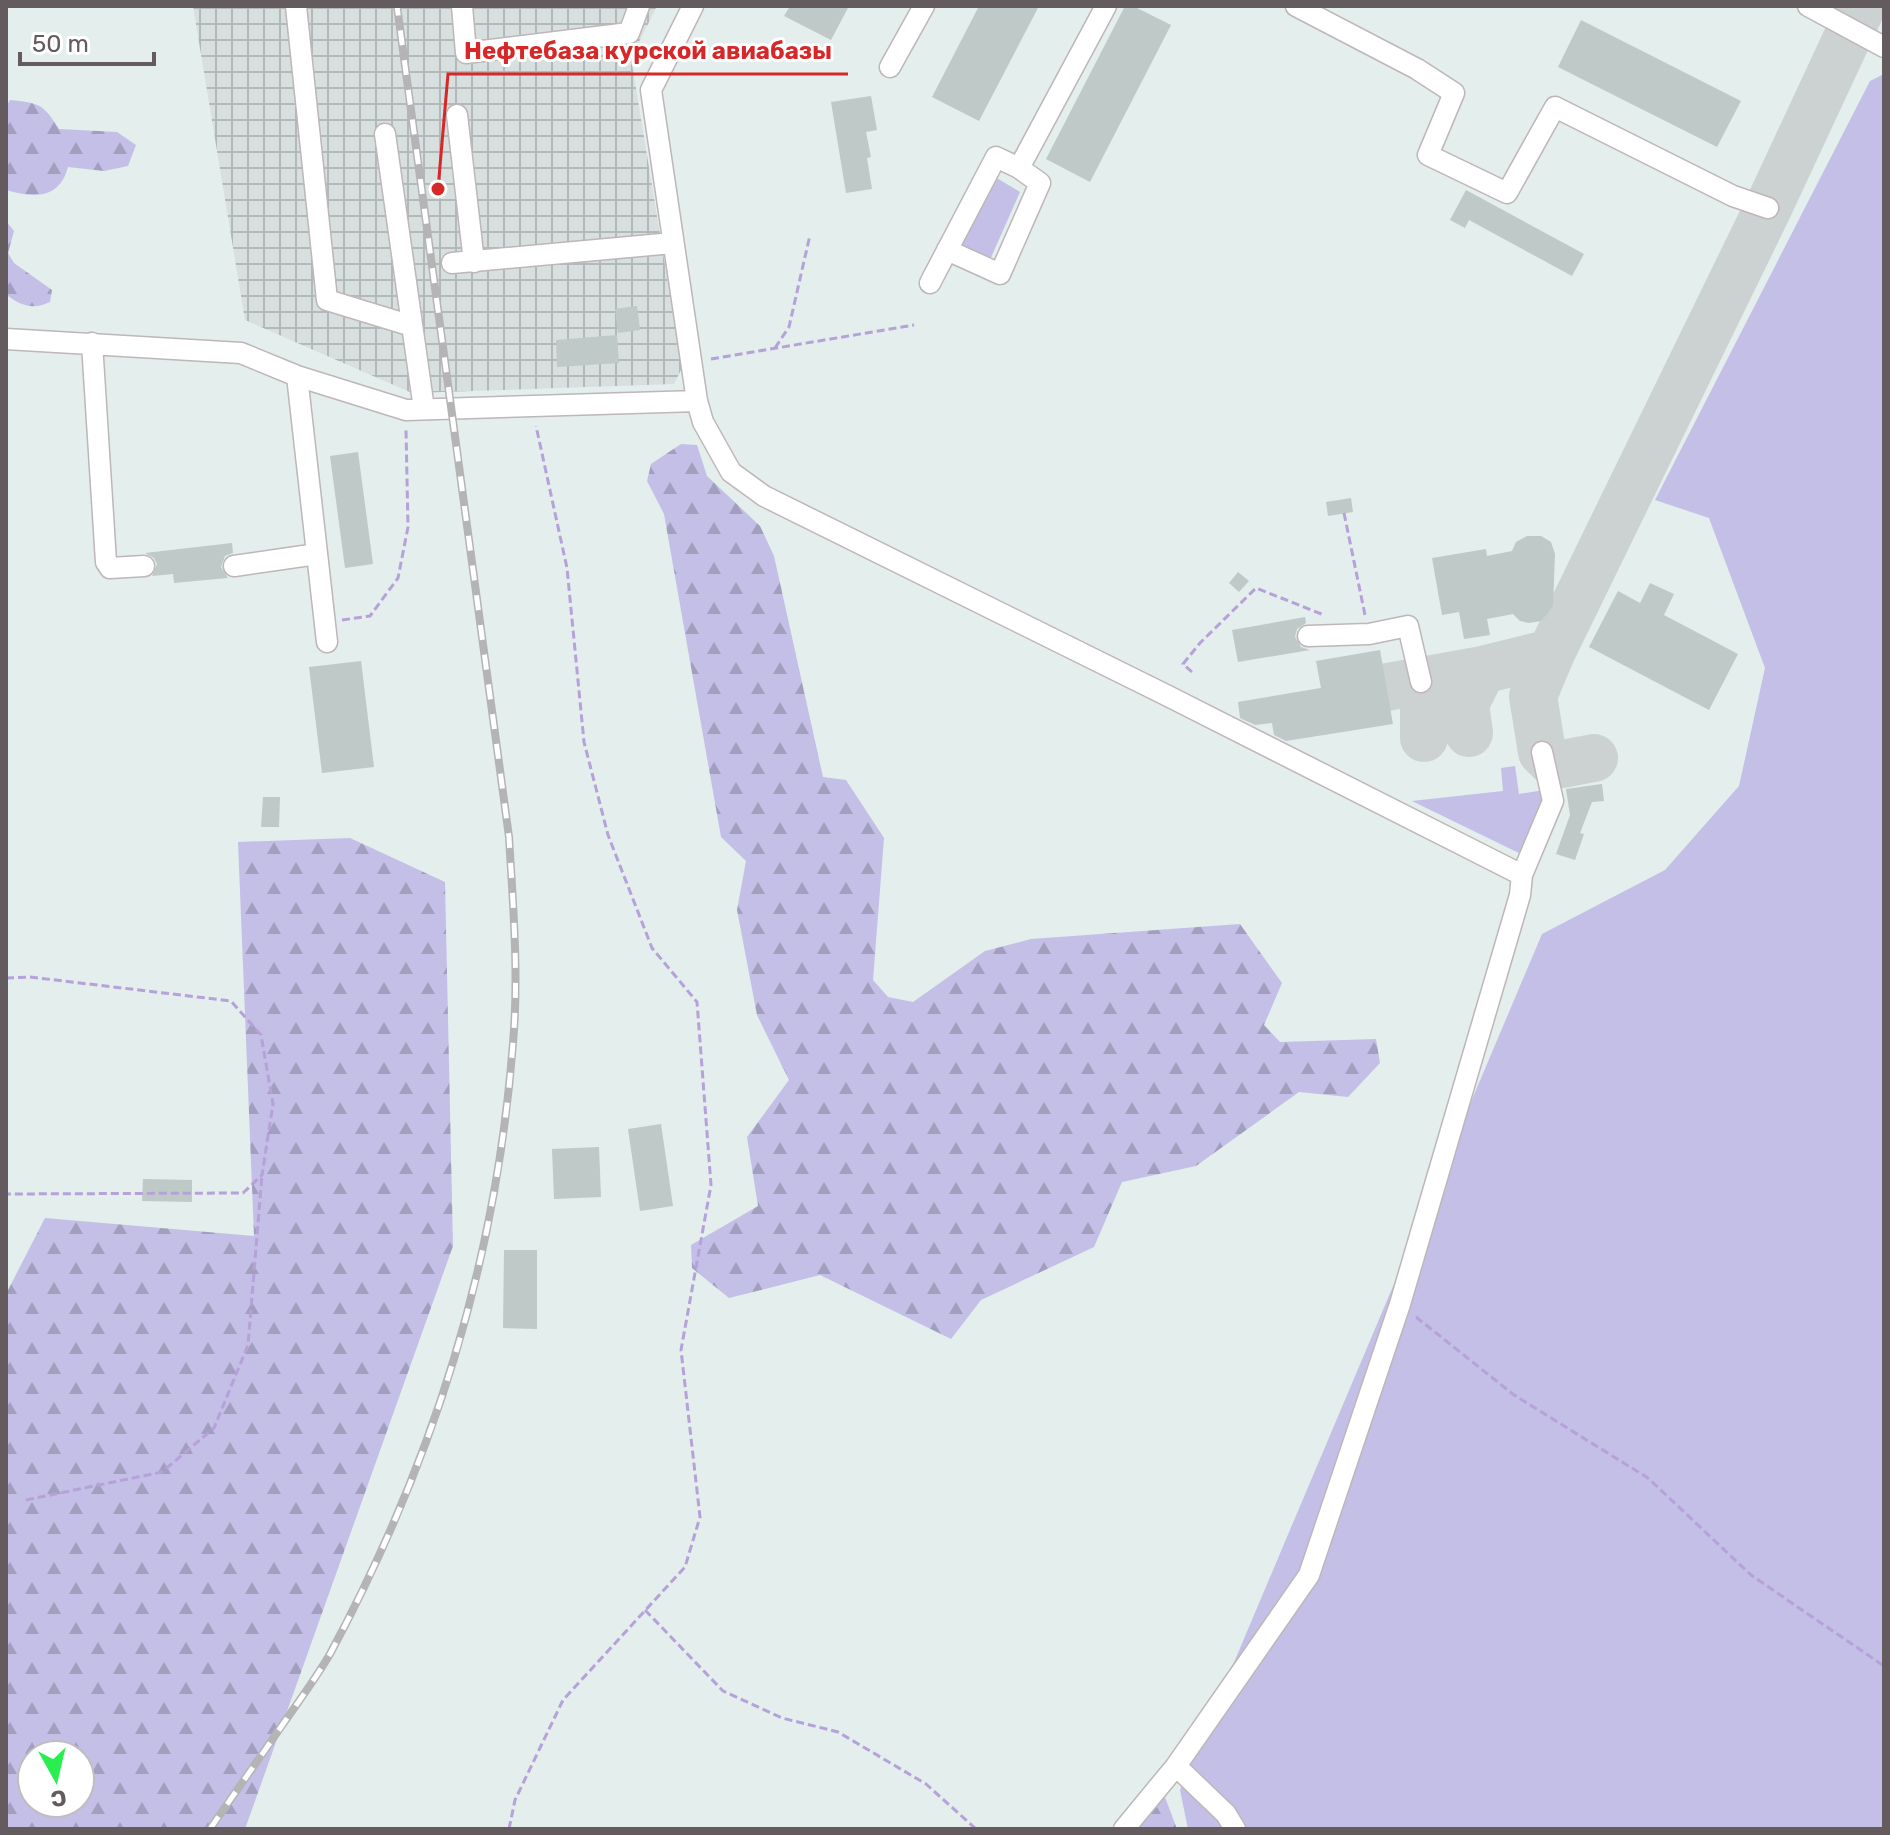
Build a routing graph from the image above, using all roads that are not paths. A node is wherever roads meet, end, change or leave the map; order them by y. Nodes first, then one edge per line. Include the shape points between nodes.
1 (296, 6) edge
2 (462, 6) edge
3 (639, 6) edge
4 (693, 6) edge
5 (924, 6) edge
6 (1106, 6) edge
7 (1296, 6) edge
8 (1808, 6) edge
9 (1884, 47) edge
10 (890, 67) dead end
11 (457, 115) dead end
12 (385, 134) dead end
13 (1019, 168) junction
14 (1768, 208) dead end
15 (673, 243) junction
16 (947, 250) junction
17 (474, 262) junction
18 (452, 263) dead end
19 (930, 283) dead end
20 (412, 326) junction
21 (6, 339) edge
22 (92, 343) junction
23 (297, 376) junction
24 (697, 401) junction
25 (415, 410) junction
26 (317, 554) junction
27 (144, 566) dead end
28 (234, 566) dead end
29 (326, 633) road end
30 (1308, 636) dead end
31 (1421, 682) dead end
32 (1542, 752) dead end
33 (1522, 875) junction
34 (1176, 1766) junction
35 (1124, 1829) edge
36 (1235, 1829) edge

1 - 20 lane via 327,300
2 - 3 lane via 466,53 629,33
4 - 15 lane via 651,90
5 - 10 lane
6 - 13 lane
7 - 14 lane via 1454,93 1428,155 1507,193 1555,107 1733,196
8 - 9 lane
11 - 17 lane
12 - 20 lane
13 - 16 lane via 996,157
13 - 16 lane via 1040,183 1000,274
15 - 17 lane
15 - 24 lane
16 - 19 lane
17 - 18 lane
20 - 25 lane
21 - 22 lane
22 - 23 lane via 241,353
22 - 27 lane via 106,562 110,568
23 - 25 lane
23 - 26 lane
24 - 25 lane
24 - 33 lane via 731,472 764,496
26 - 28 lane
26 - 29 lane
30 - 31 lane via 1408,626
32 - 33 lane via 1553,801
33 - 34 lane via 1400,1304 1309,1575
34 - 35 lane
34 - 36 lane

